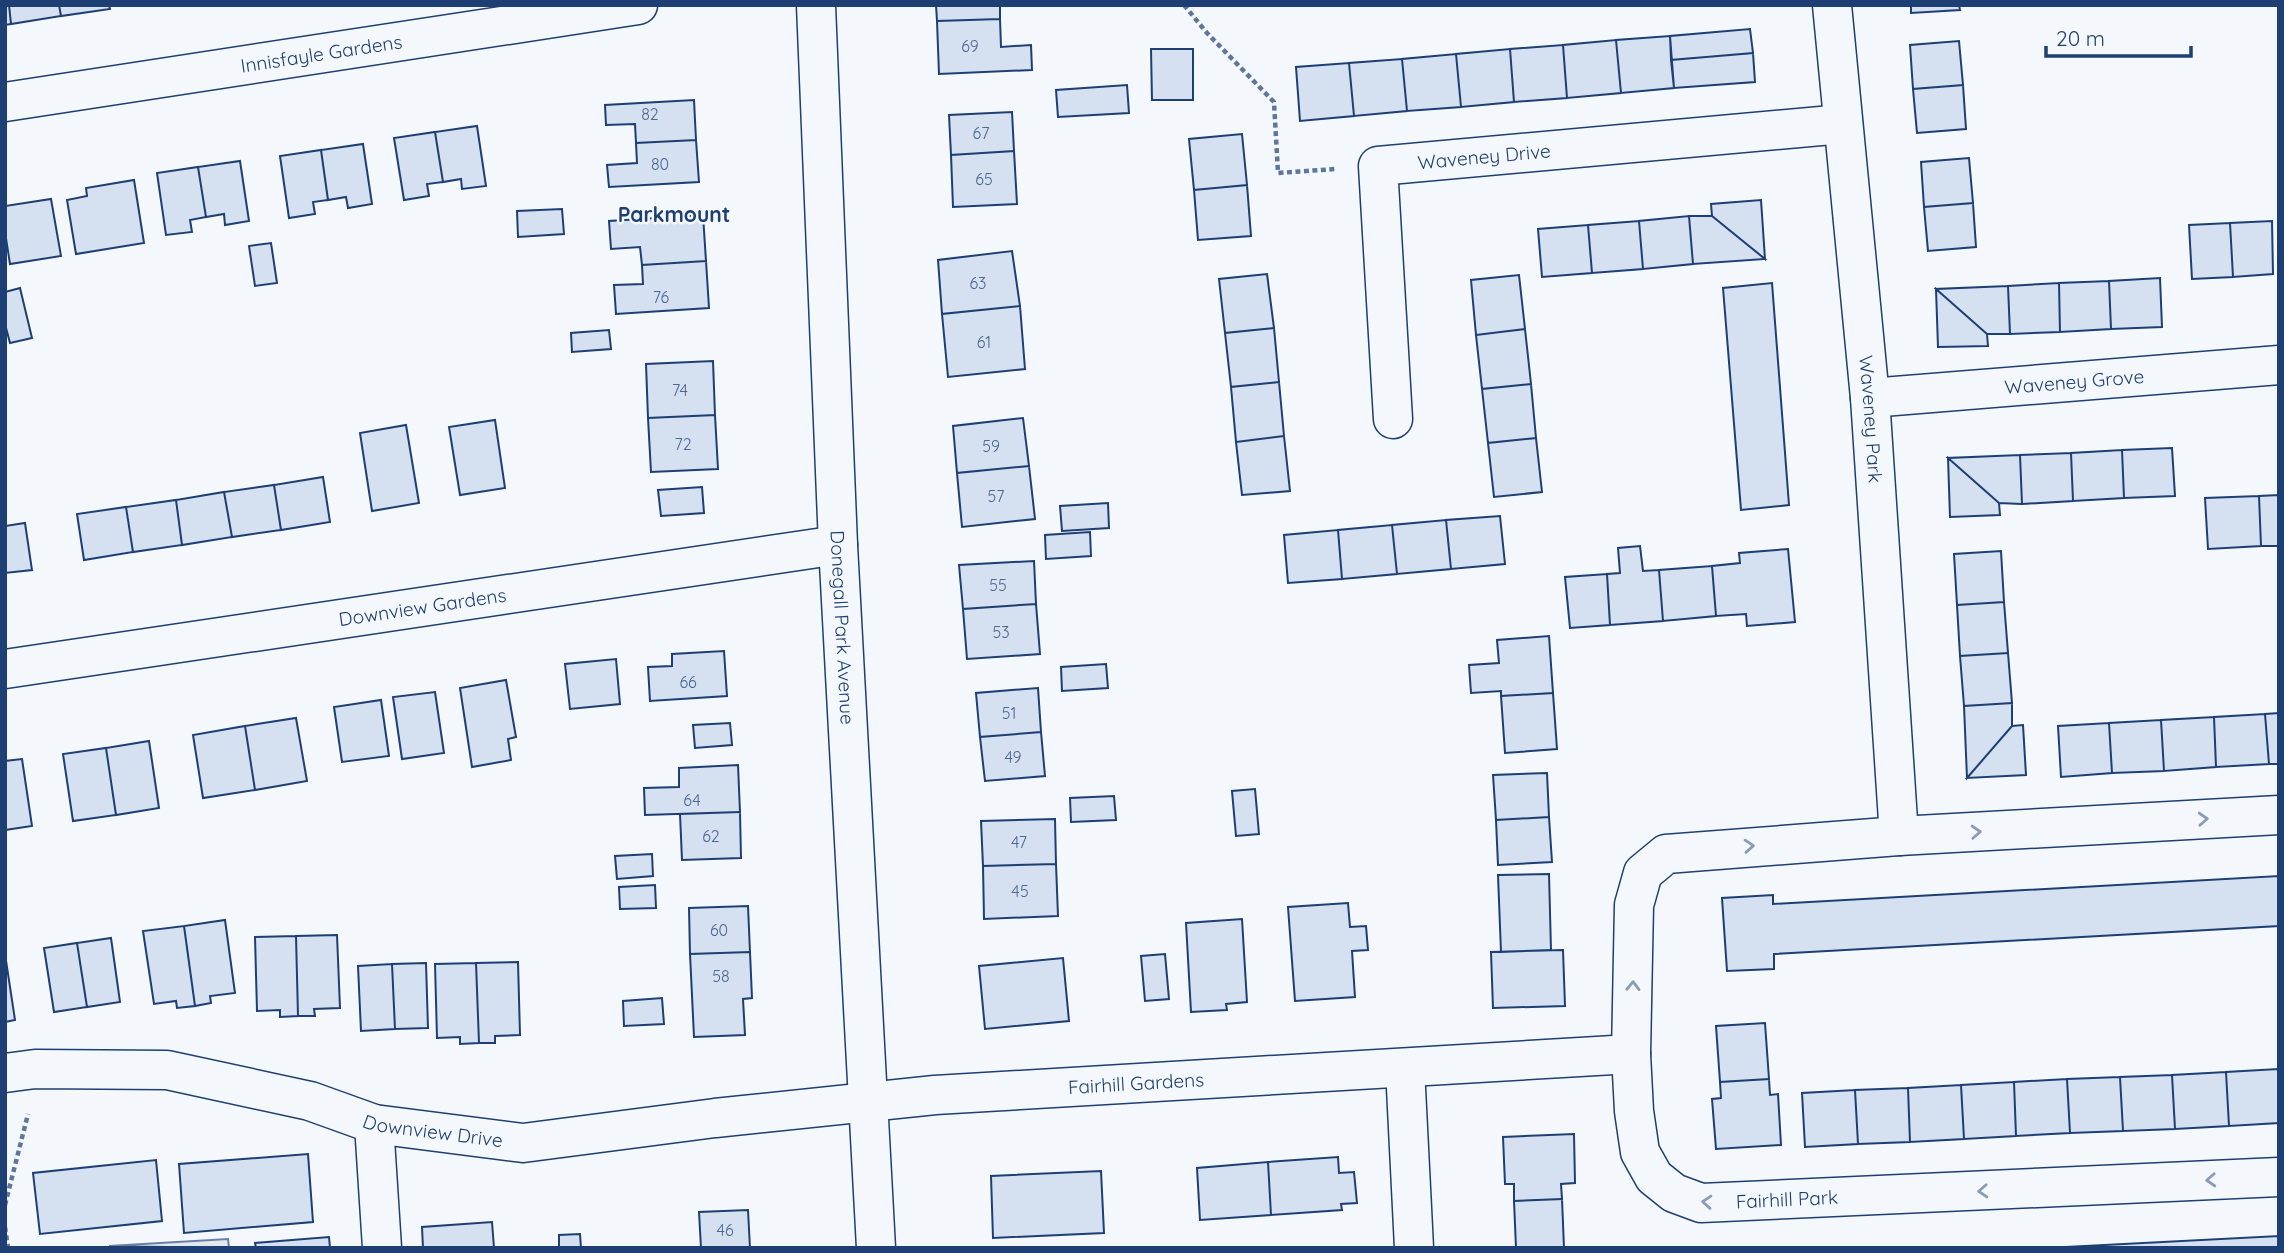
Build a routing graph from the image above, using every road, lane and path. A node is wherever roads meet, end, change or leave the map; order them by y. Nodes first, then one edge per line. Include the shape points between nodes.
1 (638, 5) edge
2 (816, 5) edge
3 (1184, 5) edge
4 (1832, 5) edge
5 (5, 102) edge
6 (1843, 124) junction
7 (1378, 166) junction
8 (2279, 365) edge
9 (1870, 398) junction
10 (1394, 419) dead end
11 (838, 545) junction
12 (5, 669) edge
13 (2279, 815) edge
14 (1899, 836) junction
15 (1631, 1054) junction
16 (1405, 1068) junction
17 (20, 1071) edge
18 (867, 1103) junction
19 (374, 1124) junction
20 (2279, 1177) edge
21 (5, 1205) edge
22 (5, 1227) edge
23 (8, 1248) edge
24 (382, 1248) edge
25 (876, 1248) edge
26 (1413, 1248) edge

1 - 5 street, Innisfayle Gardens
2 - 11 street, Donegall Park Avenue
3 - 7 path via 1274,102 1279,173
4 - 6 street, Waveney Park
6 - 7 street, Waveney Drive
6 - 9 street, Waveney Park
7 - 10 street
8 - 9 street, Waveney Grove
9 - 14 street, Waveney Park
11 - 12 street, Downview Gardens
11 - 18 street, Donegall Park Avenue
14 -> 13 street, Fairhill Park
15 -> 14 street, Fairhill Park via 1634,905 1643,873 1666,853
15 - 16 street
20 -> 15 street, Fairhill Park via 1701,1203 1674,1193 1654,1177 1640,1152
16 - 18 street, Fairhill Gardens via 935,1095
16 - 26 street
17 - 19 street, Downview Drive via 167,1070 310,1101
17 - 21 path via 25,1132
18 - 19 street, Downview Drive via 523,1143
18 - 25 street, Donegall Park Avenue
19 - 24 street
22 - 23 path

